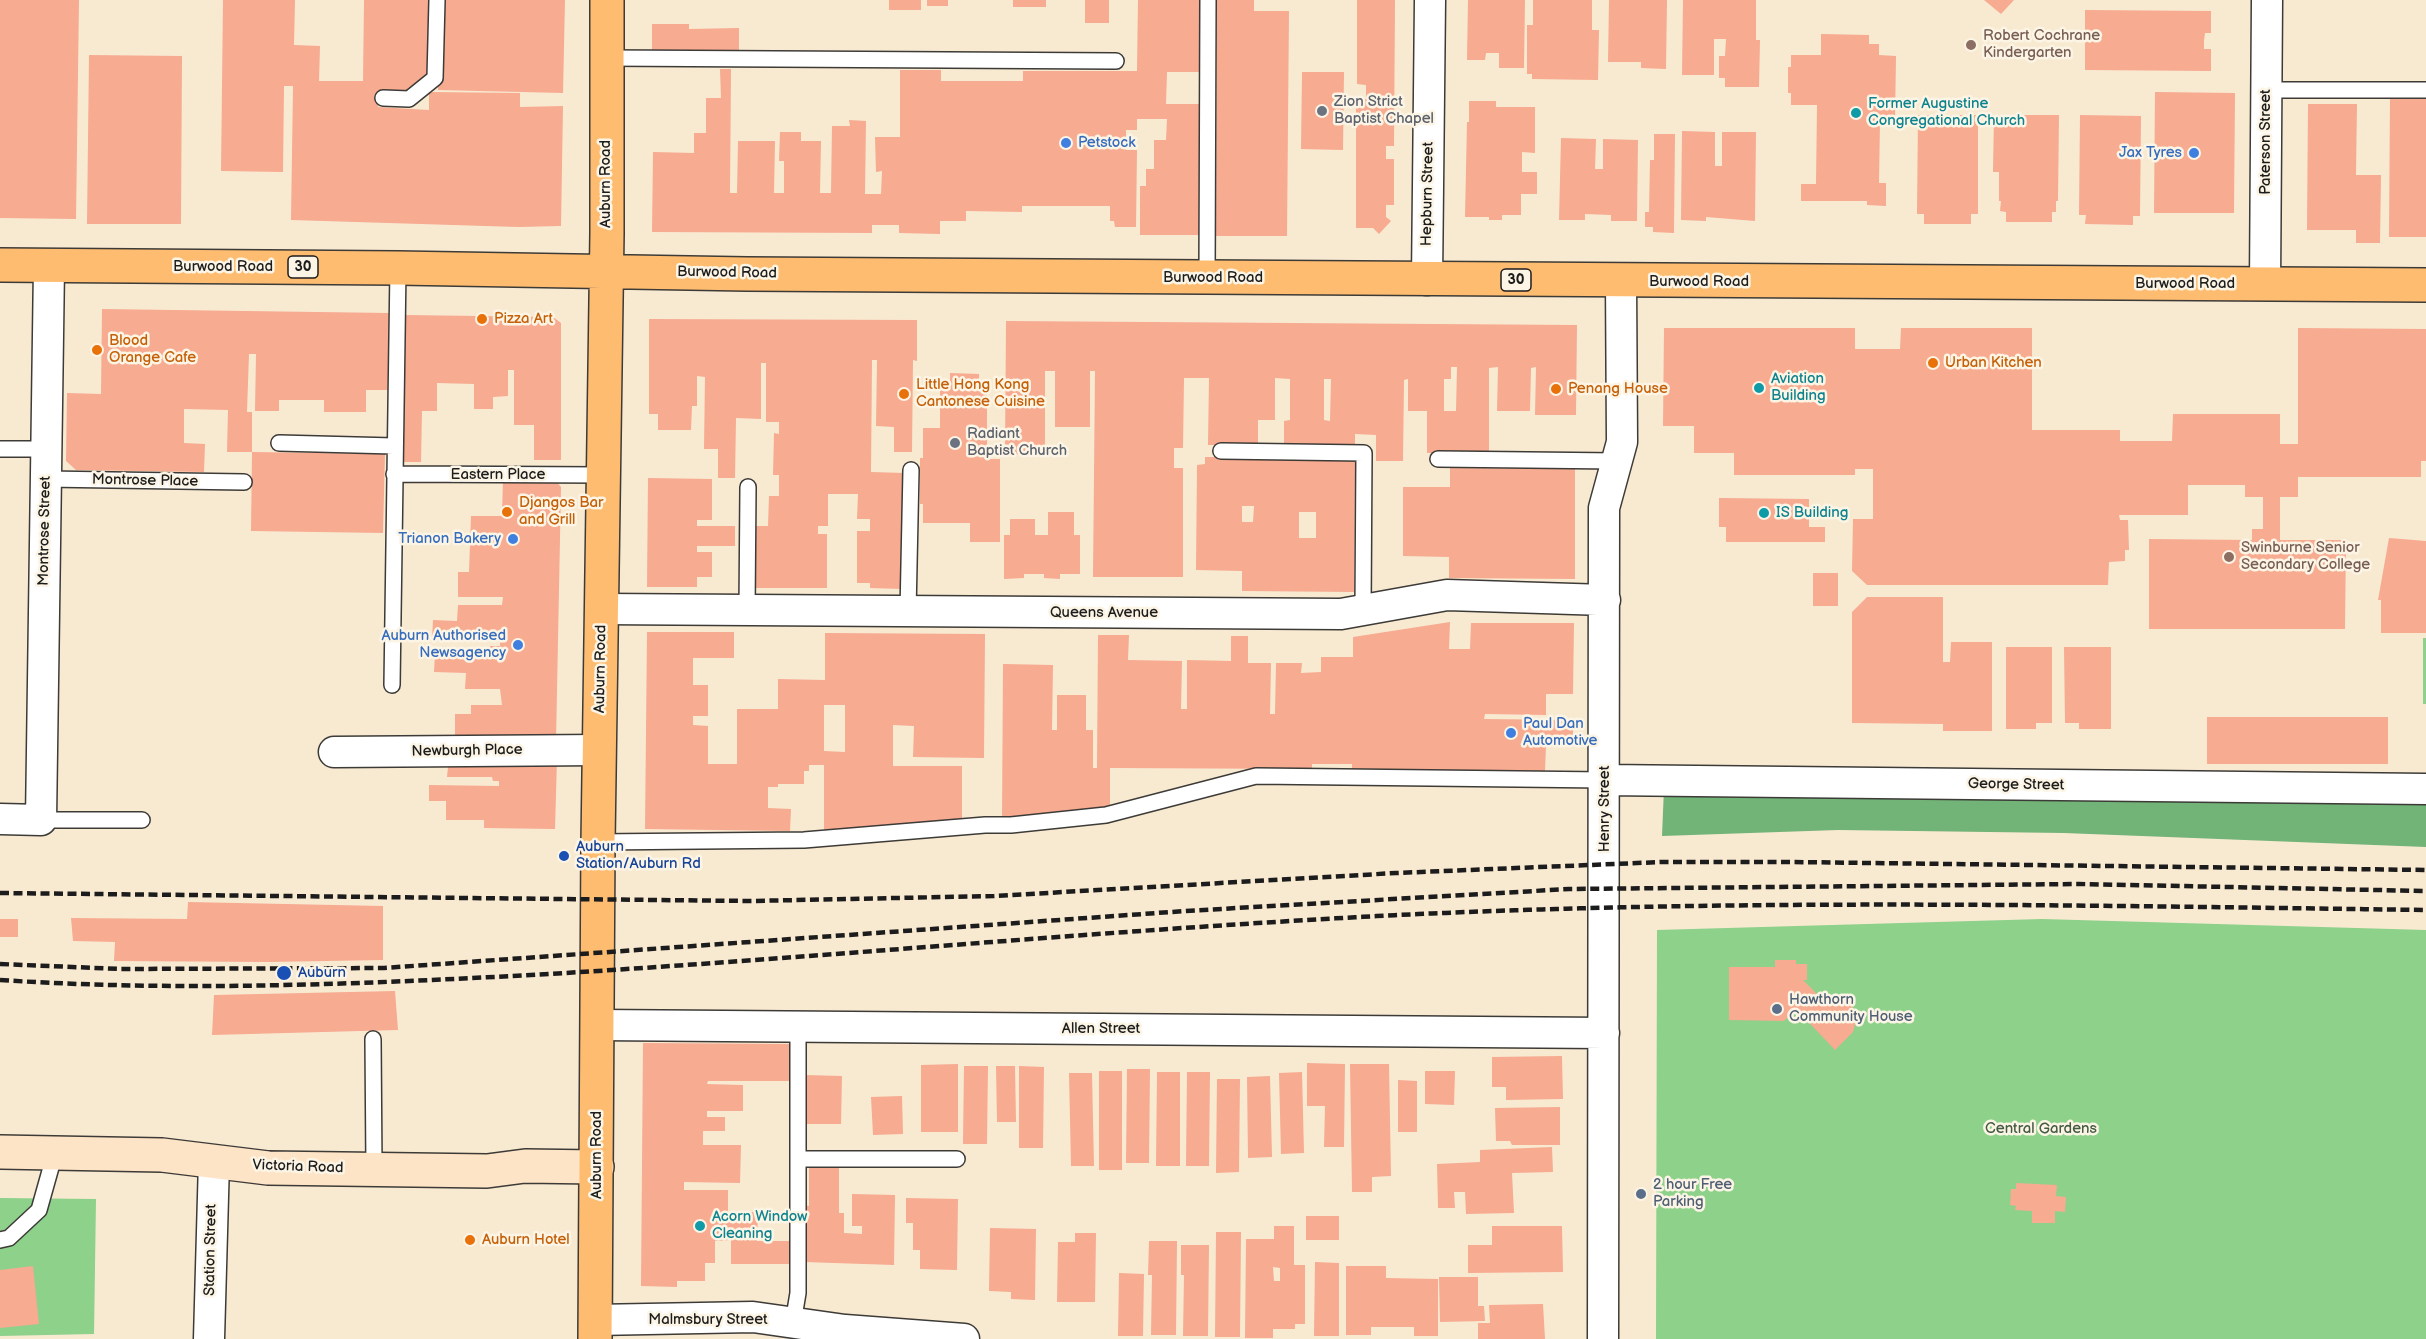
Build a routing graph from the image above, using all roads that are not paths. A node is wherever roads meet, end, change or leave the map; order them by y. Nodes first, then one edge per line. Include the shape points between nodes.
1 (437, 0) edge
2 (607, 0) edge
3 (1208, 0) edge
4 (1430, 0) edge
5 (2266, 0) edge
6 (606, 58) junction
7 (1116, 61) dead end
8 (2266, 90) junction
9 (2426, 90) edge
10 (383, 98) dead end
11 (0, 265) edge
12 (49, 266) junction
13 (398, 268) junction
14 (606, 271) junction
15 (1207, 278) junction
16 (1427, 280) junction
17 (1621, 281) junction
18 (2265, 284) junction
19 (2426, 285) edge
20 (279, 443) dead end
21 (394, 446) junction
22 (0, 449) edge
23 (46, 449) junction
24 (1221, 451) dead end
25 (1438, 459) dead end
26 (1617, 461) junction
27 (911, 470) dead end
28 (394, 474) junction
29 (603, 475) junction
30 (46, 479) junction
31 (244, 482) dead end
32 (748, 487) dead end
33 (1605, 600) junction
34 (602, 609) junction
35 (1363, 610) junction
36 (747, 611) junction
37 (908, 612) junction
38 (392, 685) dead end
39 (600, 750) junction
40 (334, 752) dead end
41 (1605, 780) junction
42 (2426, 789) edge
43 (41, 808) junction
44 (0, 819) edge
45 (142, 820) dead end
46 (598, 842) junction
47 (598, 1025) junction
48 (798, 1027) junction
49 (1604, 1032) junction
50 (373, 1039) dead end
51 (0, 1152) edge
52 (55, 1153) junction
53 (798, 1159) junction
54 (957, 1159) dead end
55 (214, 1161) junction
56 (597, 1167) junction
57 (374, 1169) junction
58 (0, 1240) edge
59 (793, 1323) junction
60 (595, 1330) edge
61 (209, 1339) edge
62 (964, 1339) edge
63 (1603, 1339) edge

1 - 10 lane via 435,78 409,99
2 - 6 main road, Auburn Road
3 - 15 lane
4 - 16 street, Hepburn Street
5 - 8 street, Paterson Street
6 - 7 lane
6 - 14 main road, Auburn Road
8 - 9 lane
8 - 18 street, Paterson Street
11 - 12 main road, Burwood Road / 30
12 - 13 main road, Burwood Road / 30
12 - 23 street, Montrose Street
13 - 14 main road, Burwood Road / 30
13 - 21 lane
14 - 15 main road, Burwood Road / 30
14 - 29 main road, Auburn Road
15 - 16 main road, Burwood Road / 30
16 - 17 main road, Burwood Road / 30
17 - 18 main road, Burwood Road / 30
17 - 26 street, Henry Street via 1622,442
18 - 19 main road, Burwood Road / 30
20 - 21 lane
21 - 28 lane
22 - 23 lane
23 - 30 street, Montrose Street
24 - 35 lane via 1364,453
25 - 26 lane
26 - 33 street, Henry Street via 1604,508
27 - 37 lane
28 - 29 lane, Eastern Place
28 - 38 lane
29 - 34 main road, Auburn Road
30 - 31 lane, Montrose Place
30 - 43 street, Montrose Street
32 - 36 lane
33 - 35 street, Queens Avenue via 1447,595
33 - 41 street, Henry Street
34 - 36 street, Queens Avenue
34 - 39 main road, Auburn Road
35 - 37 street, Queens Avenue via 1341,614
36 - 37 street, Queens Avenue
39 - 40 street, Newburgh Place
39 - 46 main road, Auburn Road
41 - 42 street, George Street
41 - 46 lane via 1256,776 1106,815 1011,825 804,840
41 - 49 street, Henry Street
43 - 44 street
43 - 45 lane
46 - 47 main road, Auburn Road
47 - 48 street, Allen Street
47 - 56 main road, Auburn Road
48 - 49 street, Allen Street
48 - 53 lane
49 - 63 street, Henry Street
50 - 57 lane
51 - 52 street, Victoria Road
52 - 55 street, Victoria Road via 162,1155
52 - 58 lane via 39,1210 9,1238
53 - 54 lane
53 - 59 lane via 798,1293
55 - 57 street, Victoria Road via 268,1168
55 - 61 street, Station Street
56 - 57 street, Victoria Road via 525,1166 487,1171
56 - 60 main road, Auburn Road
59 - 60 street, Malmsbury Street via 753,1317
59 - 62 street, Malmsbury Street

